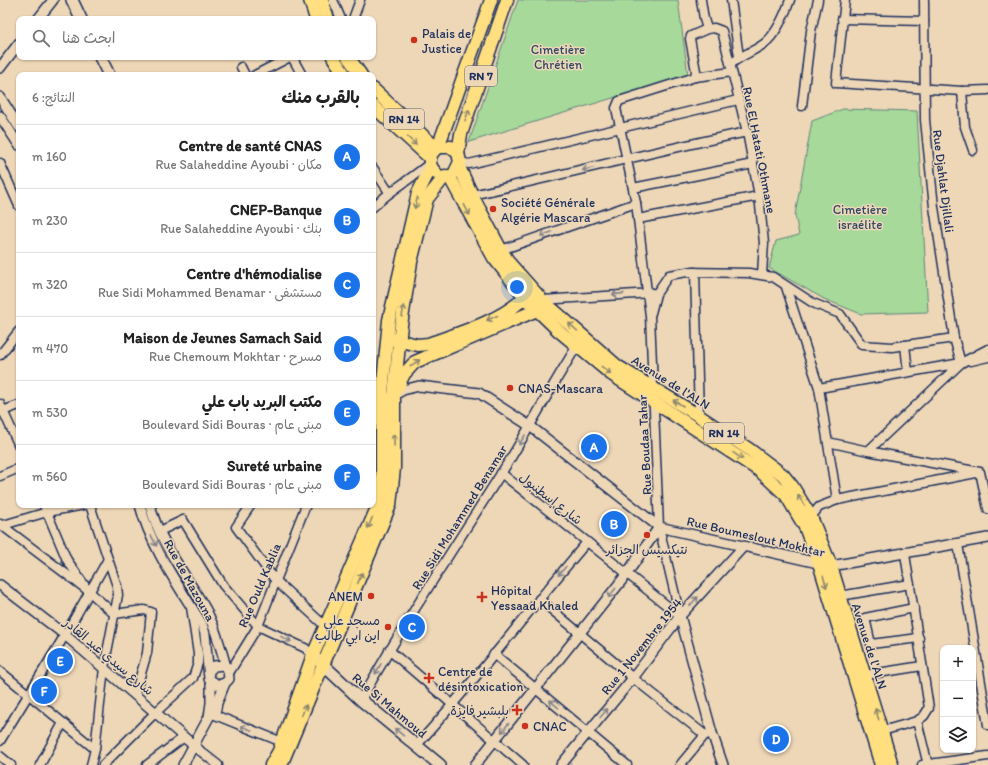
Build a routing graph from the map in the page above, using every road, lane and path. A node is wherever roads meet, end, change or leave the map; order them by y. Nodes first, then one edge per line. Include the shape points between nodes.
1 (53, 0) edge
2 (72, 0) edge
3 (310, 0) edge
4 (322, 0) edge
5 (333, 0) edge
6 (360, 0) edge
7 (491, 0) edge
8 (507, 0) edge
9 (701, 0) edge
10 (731, 0) edge
11 (790, 0) edge
12 (818, 0) edge
13 (845, 0) edge
14 (924, 0) edge
15 (40, 16) edge
16 (80, 16) edge
17 (315, 16) edge
18 (327, 16) edge
19 (340, 16) edge
20 (354, 16) edge
21 (842, 19) junction
22 (924, 21) junction
23 (707, 29) junction
24 (16, 48) edge
25 (739, 57) junction
26 (104, 60) edge
27 (285, 60) edge
28 (293, 60) edge
29 (335, 60) edge
30 (350, 60) edge
31 (241, 67) dead end
32 (0, 68) edge
33 (731, 68) junction
34 (108, 72) edge
35 (244, 72) edge
36 (261, 72) edge
37 (300, 72) edge
38 (343, 72) edge
39 (359, 72) edge
40 (695, 77) junction
41 (924, 88) junction
42 (988, 90) edge
43 (962, 91) junction
44 (376, 92) edge
45 (0, 98) edge
46 (738, 100) junction
47 (802, 106) dead end
48 (376, 109) edge
49 (0, 116) edge
50 (16, 122) edge
51 (620, 130) junction
52 (747, 132) junction
53 (16, 140) edge
54 (973, 150) dead end
55 (433, 157) junction
56 (626, 159) junction
57 (459, 161) junction
58 (0, 163) edge
59 (753, 164) junction
60 (376, 172) edge
61 (7, 176) junction
62 (447, 176) junction
63 (0, 182) edge
64 (633, 188) junction
65 (389, 192) junction
66 (472, 195) junction
67 (759, 196) junction
68 (16, 198) edge
69 (636, 203) junction
70 (376, 204) edge
71 (638, 219) junction
72 (501, 250) junction
73 (695, 272) junction
74 (762, 274) junction
75 (786, 287) junction
76 (647, 292) junction
77 (656, 294) junction
78 (525, 297) junction
79 (540, 305) junction
80 (650, 316) junction
81 (16, 335) edge
82 (954, 338) junction
83 (399, 340) junction
84 (386, 342) junction
85 (905, 345) junction
86 (577, 346) junction
87 (988, 349) edge
88 (0, 355) edge
89 (988, 357) edge
90 (961, 363) junction
91 (908, 372) junction
92 (819, 388) junction
93 (653, 389) junction
94 (388, 394) junction
95 (376, 403) edge
96 (654, 403) junction
97 (16, 406) edge
98 (1, 409) edge
99 (699, 416) junction
100 (530, 426) junction
101 (16, 440) edge
102 (828, 442) junction
103 (868, 451) junction
104 (377, 457) edge
105 (394, 468) junction
106 (16, 469) edge
107 (980, 472) junction
108 (501, 473) junction
109 (0, 476) edge
110 (837, 500) junction
111 (86, 508) edge
112 (91, 508) edge
113 (141, 508) edge
114 (151, 508) edge
115 (249, 508) edge
116 (305, 508) edge
117 (46, 509) edge
118 (988, 509) edge
119 (811, 517) junction
120 (0, 525) edge
121 (97, 525) junction
122 (659, 527) junction
123 (160, 531) junction
124 (988, 538) edge
125 (587, 542) junction
126 (958, 544) junction
127 (744, 547) junction
128 (905, 554) junction
129 (107, 561) junction
130 (819, 563) junction
131 (831, 566) junction
132 (626, 575) junction
133 (276, 581) junction
134 (910, 584) junction
135 (0, 585) edge
136 (90, 592) junction
137 (840, 596) junction
138 (539, 599) junction
139 (190, 605) junction
140 (914, 608) junction
141 (114, 614) junction
142 (680, 616) junction
143 (258, 626) junction
144 (326, 627) junction
145 (579, 634) junction
146 (65, 635) junction
147 (919, 638) junction
148 (389, 650) junction
149 (494, 654) junction
150 (313, 655) junction
151 (323, 665) junction
152 (922, 666) junction
153 (104, 668) junction
154 (210, 670) junction
155 (228, 670) junction
156 (0, 672) edge
157 (865, 675) junction
158 (633, 678) junction
159 (211, 681) junction
160 (225, 683) junction
161 (536, 688) junction
162 (135, 694) junction
163 (29, 696) junction
164 (361, 700) junction
165 (453, 706) junction
166 (156, 712) junction
167 (212, 714) junction
168 (917, 721) junction
169 (63, 723) junction
170 (988, 725) edge
171 (882, 731) junction
172 (588, 733) junction
173 (709, 734) junction
174 (184, 737) junction
175 (0, 741) edge
176 (494, 741) junction
177 (416, 746) junction
178 (197, 748) junction
179 (95, 749) junction
180 (0, 756) edge
181 (281, 756) edge
182 (988, 756) edge
183 (11, 765) edge
184 (40, 765) edge
185 (91, 765) edge
186 (103, 765) edge
187 (147, 765) edge
188 (183, 765) edge
189 (190, 765) edge
190 (218, 765) edge
191 (268, 765) edge
192 (271, 765) edge
193 (440, 765) edge
194 (475, 765) edge
195 (523, 765) edge
196 (561, 765) edge
197 (627, 765) edge
198 (680, 765) edge
199 (723, 765) edge
200 (881, 765) edge
201 (892, 765) edge
202 (926, 765) edge

1 - 15 street
2 - 16 main road
3 - 17 main road
4 - 18 main road
5 - 19 street
6 - 20 street
7 - 55 main road, RN 7
57 -> 8 main road, RN 7 via 461,134
9 - 23 street
10 - 25 street
11 - 25 street via 775,32 765,43
12 - 47 street via 811,32
13 - 21 street
14 - 22 street, Rue Djahlat Djillali
21 - 22 street
21 - 41 street via 836,83
22 - 41 street, Rue Djahlat Djillali
23 - 33 street, Rue El Hatati Othmane via 714,28 722,32
23 - 40 street via 691,36 690,39
24 - 32 street
25 - 33 street
26 - 34 main road
27 - 36 street
28 - 37 street
29 - 38 main road
30 - 39 main road
31 - 35 street
33 - 40 street, Rue Boudaa Tahar
33 - 46 street, Rue El Hatati Othmane
40 - 51 street, Rue Boudaa Tahar via 619,101 616,108
41 - 43 street
41 - 82 street, Rue Djahlat Djillali via 934,208
42 - 43 street
43 - 54 street via 965,127
44 - 55 main road, RN 14
45 - 50 street
46 - 51 street
46 - 52 street, Rue El Hatati Othmane
48 -> 55 main road, RN 14
49 - 53 street
51 - 56 street, Rue Boudaa Tahar
51 - 57 street via 469,164
52 - 56 street
52 - 59 street, Rue El Hatati Othmane
55 - 57 main road via 451,147
55 - 62 main road via 439,175
55 - 65 street via 416,174
55 -> 84 main road, RN 7 via 418,193
56 - 64 street, Rue Boudaa Tahar
56 -> 66 street
57 - 62 main road via 455,173
57 - 66 main road, Avenue de l'ALN / RN 14
58 - 61 street
59 - 64 street
59 - 67 street, Rue El Hatati Othmane
60 - 65 street
61 - 63 street
61 - 68 street
62 -> 78 main road, Avenue de l'ALN / RN 14 via 491,253
83 -> 62 main road, RN 7 via 411,262 427,198
64 - 69 street, Rue Boudaa Tahar
65 - 70 street
66 - 72 main road, Avenue de l'ALN / RN 14
67 - 71 street
67 - 74 street, Rue El Hatati Othmane via 764,243
69 - 71 street, Rue Boudaa Tahar
69 -> 72 street
71 - 76 street, Rue Boudaa Tahar
72 - 79 main road, Avenue de l'ALN / RN 14
73 - 74 street
73 - 77 street via 669,275
73 - 99 street
74 - 75 street via 774,277
75 - 85 street via 813,303 840,314 862,345
75 - 92 street
76 - 77 street
76 -> 79 street
76 - 80 street, Rue Boudaa Tahar
77 - 80 street
78 - 79 main road, Avenue de l'ALN / RN 14
78 -> 83 main road via 496,317 428,344 418,345
79 - 86 main road, Avenue de l'ALN / RN 14
93 -> 79 main road, Avenue de l'ALN / RN 14
94 -> 79 main road via 415,362
80 - 93 street, Rue Boudaa Tahar
81 - 88 street
82 - 85 street
82 - 90 street, Rue Djahlat Djillali
83 - 84 main road via 392,339
83 - 94 main road, RN 7
84 - 94 main road, RN 7
85 - 91 street
86 -> 96 main road, Avenue de l'ALN / RN 14 via 610,374
86 - 100 street, Rue Sidi Mohammed Benamar
87 - 90 street
89 - 90 street
90 - 91 street
90 - 103 street
91 - 92 street
92 - 102 street
93 - 96 street, Rue Boudaa Tahar
99 -> 93 main road, Avenue de l'ALN / RN 14
94 - 95 main road
94 - 100 street via 419,386 479,393
94 - 104 main road, RN 7
105 -> 94 main road, RN 7
96 - 122 street, Rue Boudaa Tahar
96 -> 130 main road, Avenue de l'ALN / RN 14 via 775,483 797,511
97 - 98 street
98 - 101 street
119 -> 99 main road, Avenue de l'ALN / RN 14 via 783,475
100 -> 108 street, Rue Sidi Mohammed Benamar
100 - 122 street
102 - 103 street
102 - 110 street
103 - 107 street
104 - 105 main road
104 -> 144 main road, RN 7 via 382,492 380,501
151 -> 105 main road, RN 7 via 390,505
106 - 109 street
107 - 110 street
107 - 118 street
108 - 125 street, شارع إسطنبول
108 - 148 street, Rue Sidi Mohammed Benamar
110 - 119 street via 819,507
111 - 121 street
112 - 121 street
113 -> 139 street, Rue de Mazouna via 161,555
114 - 123 street, Rue de Mazouna
115 - 133 street via 236,527
116 - 133 street, Rue Ould Kablia
117 - 120 street
117 - 136 street via 67,560
119 - 131 main road, Avenue de l'ALN / RN 14
120 - 136 street
121 - 129 street
122 - 127 street, Rue Boumeslout Mokhtar
122 - 132 street
122 - 142 street, Rue Boudaa Tahar
123 - 143 street via 183,520 223,585
123 - 155 street, Rue de Mazouna via 211,620
124 - 126 street, Rue Boumeslout Mokhtar
125 - 132 street, شارع إسطنبول
125 -> 138 street
126 - 128 street, Rue Boumeslout Mokhtar
126 - 170 street
127 - 130 street, Rue Boumeslout Mokhtar
142 -> 127 street, Rue 1 Novembre 1954
128 - 131 street, Rue Boumeslout Mokhtar
128 - 134 street
129 - 136 street
129 - 141 street via 117,586
130 - 131 street, Rue Boumeslout Mokhtar
130 -> 200 main road, Avenue de l'ALN / RN 14
131 - 137 main road, Avenue de l'ALN / RN 14
132 - 142 street, شارع إسطنبول
132 -> 145 street
133 - 143 street, Rue Ould Kablia
133 - 144 street
134 - 137 street
134 - 140 street
135 - 146 street, شارع سيدي عبد القادر
136 - 141 street
136 - 146 street
137 - 157 main road, Avenue de l'ALN / RN 14
138 - 145 street
138 - 149 street
139 - 154 street, Rue de Mazouna via 202,624
139 - 166 street via 198,654 196,671 193,678
140 - 147 street
140 - 147 street via 865,618 871,644
141 - 153 street
141 - 162 street via 144,610 151,612 147,653
142 - 158 street, Rue 1 Novembre 1954
142 - 173 street
143 -> 150 street via 305,648
143 - 155 street, Rue Ould Kablia
144 - 150 main road, RN 7
145 - 158 street
145 - 161 street
146 - 153 street, شارع سيدي عبد القادر
146 - 163 street
147 - 152 street
148 -> 164 street, Rue Sidi Mohammed Benamar
148 - 165 street
149 - 161 street
149 - 165 street
150 - 151 main road, Rue Si Mahmoud
150 - 181 main road, RN 7
151 - 164 main road, Rue Si Mahmoud
181 -> 151 main road, RN 7
152 - 157 street
152 - 168 street via 929,708
153 - 162 street, شارع سيدي عبد القادر
153 - 179 street
154 - 155 street via 217,665
154 - 159 street
155 - 160 street via 229,679
156 - 163 street
171 -> 157 main road, Avenue de l'ALN / RN 14
172 -> 158 street, Rue 1 Novembre 1954
158 - 173 street
159 - 160 street via 218,685
159 - 167 street
160 - 167 street
172 -> 161 street
161 -> 176 street
162 - 166 street, شارع سيدي عبد القادر
163 - 169 street
163 - 175 street
177 -> 164 main road, Rue Si Mahmoud
165 - 176 street
165 - 177 street
166 - 174 street, شارع سيدي عبد القادر
166 - 186 street
167 - 178 street
181 -> 167 street
168 - 171 street
168 - 202 street
169 - 179 street
169 - 184 street
171 - 201 main road, Avenue de l'ALN / RN 14
172 - 196 street, Rue 1 Novembre 1954
172 - 197 street
173 - 198 street
173 - 199 street
174 - 178 street, شارع سيدي عبد القادر
174 - 187 street
176 - 194 street
176 - 195 street
177 - 193 main road, Rue Si Mahmoud
178 - 188 street
178 - 189 street
178 - 190 street
179 - 185 street
180 - 183 street
181 - 191 main road, RN 7
181 - 192 main road, RN 7
182 - 202 street

